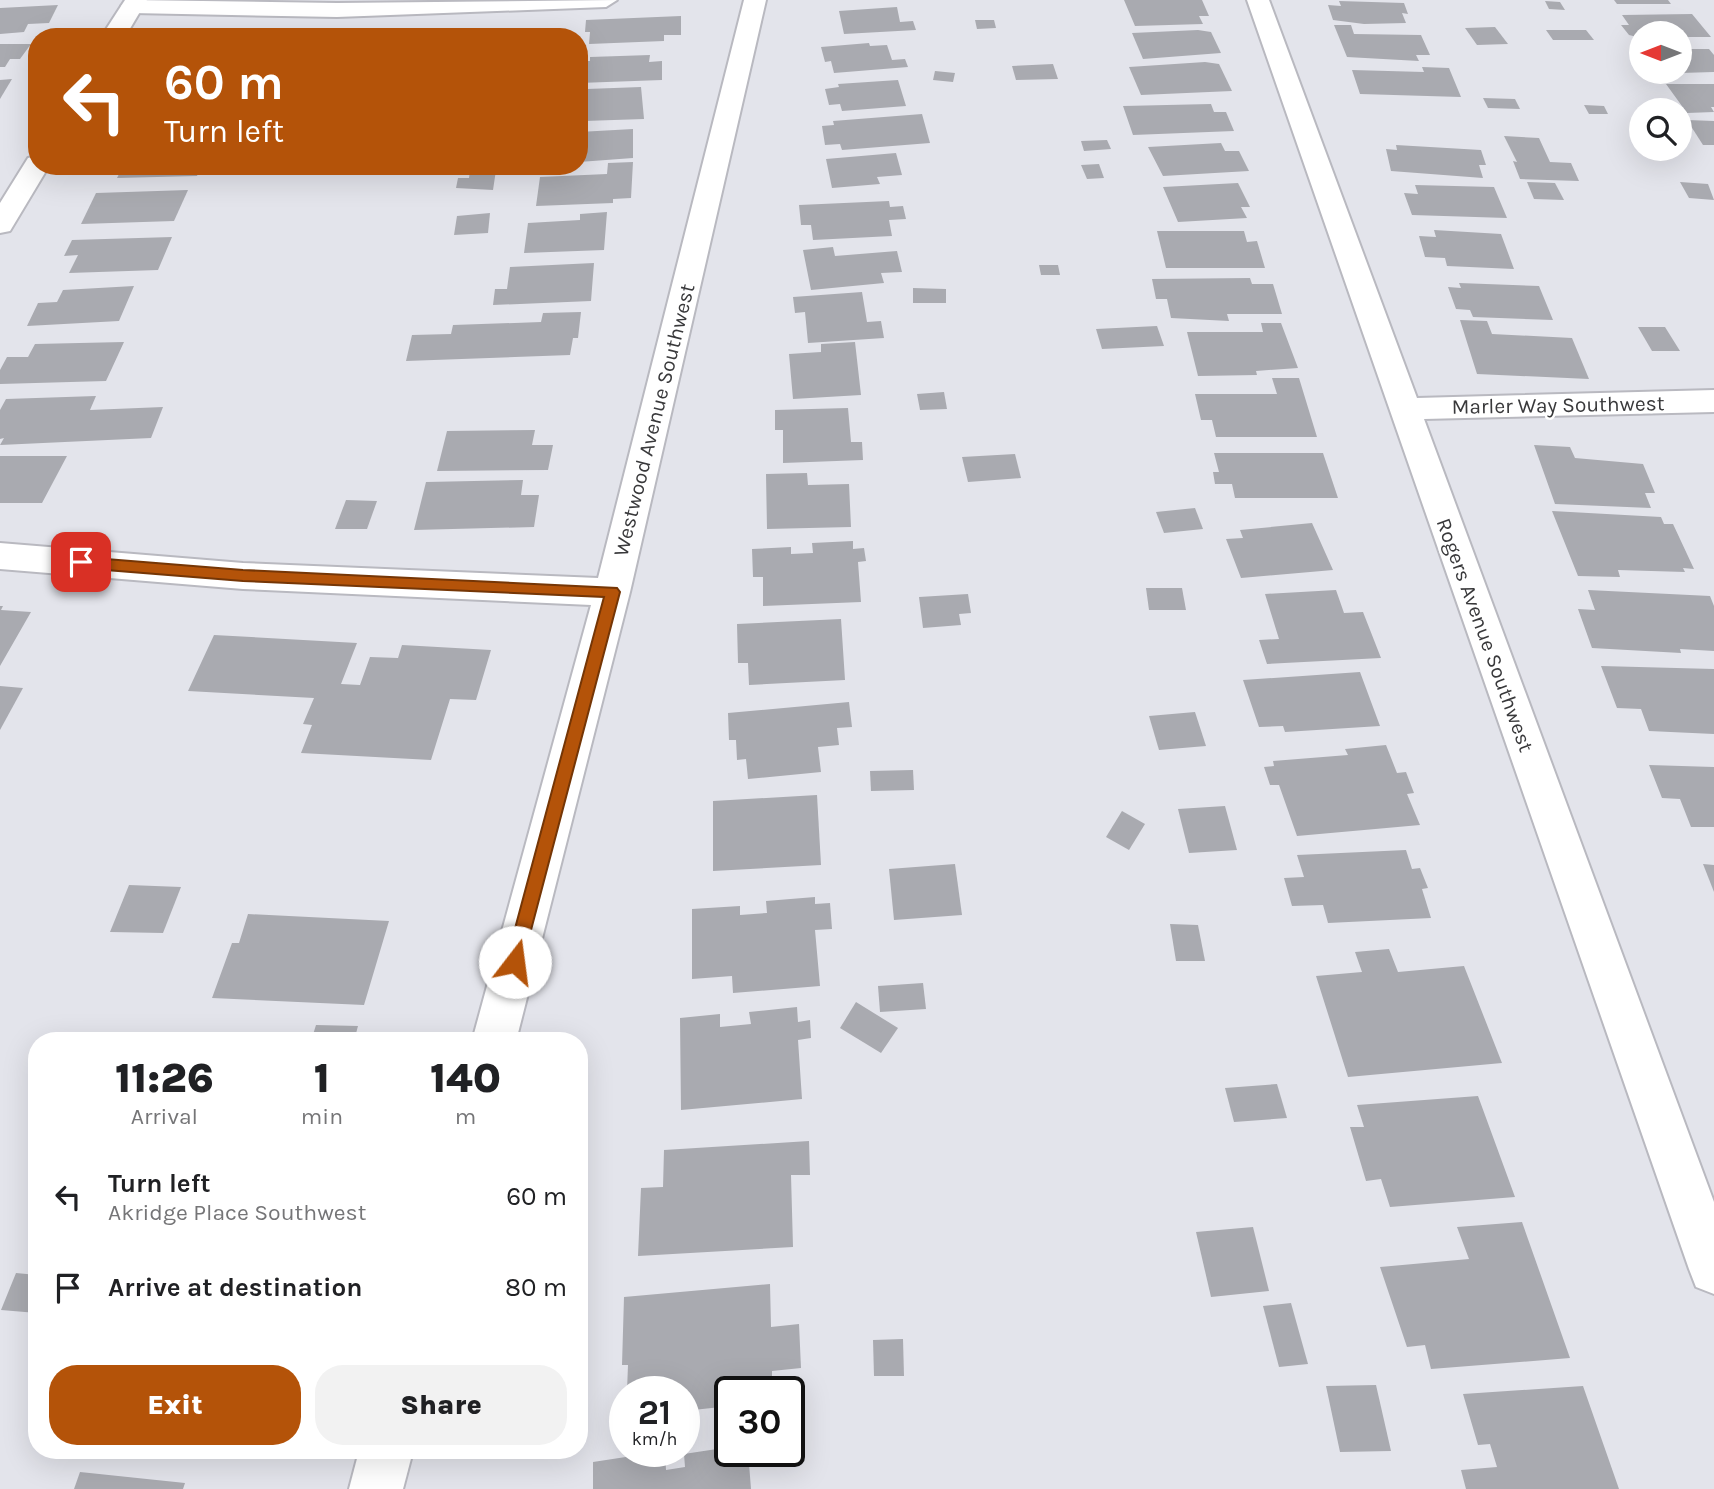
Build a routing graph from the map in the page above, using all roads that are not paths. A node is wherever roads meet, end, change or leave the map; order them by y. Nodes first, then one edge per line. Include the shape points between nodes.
1 (606, 0) edge
2 (755, 0) edge
3 (1258, 0) edge
4 (134, 3) edge
5 (119, 28) edge
6 (30, 175) edge
7 (0, 225) edge
8 (1714, 401) edge
9 (1403, 409) junction
10 (0, 556) edge
11 (612, 592) junction
12 (496, 1032) edge
13 (1714, 1269) edge
14 (384, 1459) edge
15 (376, 1489) edge

1 - 4 street via 337,10
2 - 11 street, Westwood Avenue Southwest
3 - 9 street, Rogers Avenue Southwest
4 - 5 street
6 - 7 street
8 - 9 street, Marler Way Southwest
9 - 13 street, Rogers Avenue Southwest
10 - 11 street via 243,576
11 - 12 street, Westwood Avenue Southwest
14 - 15 street

